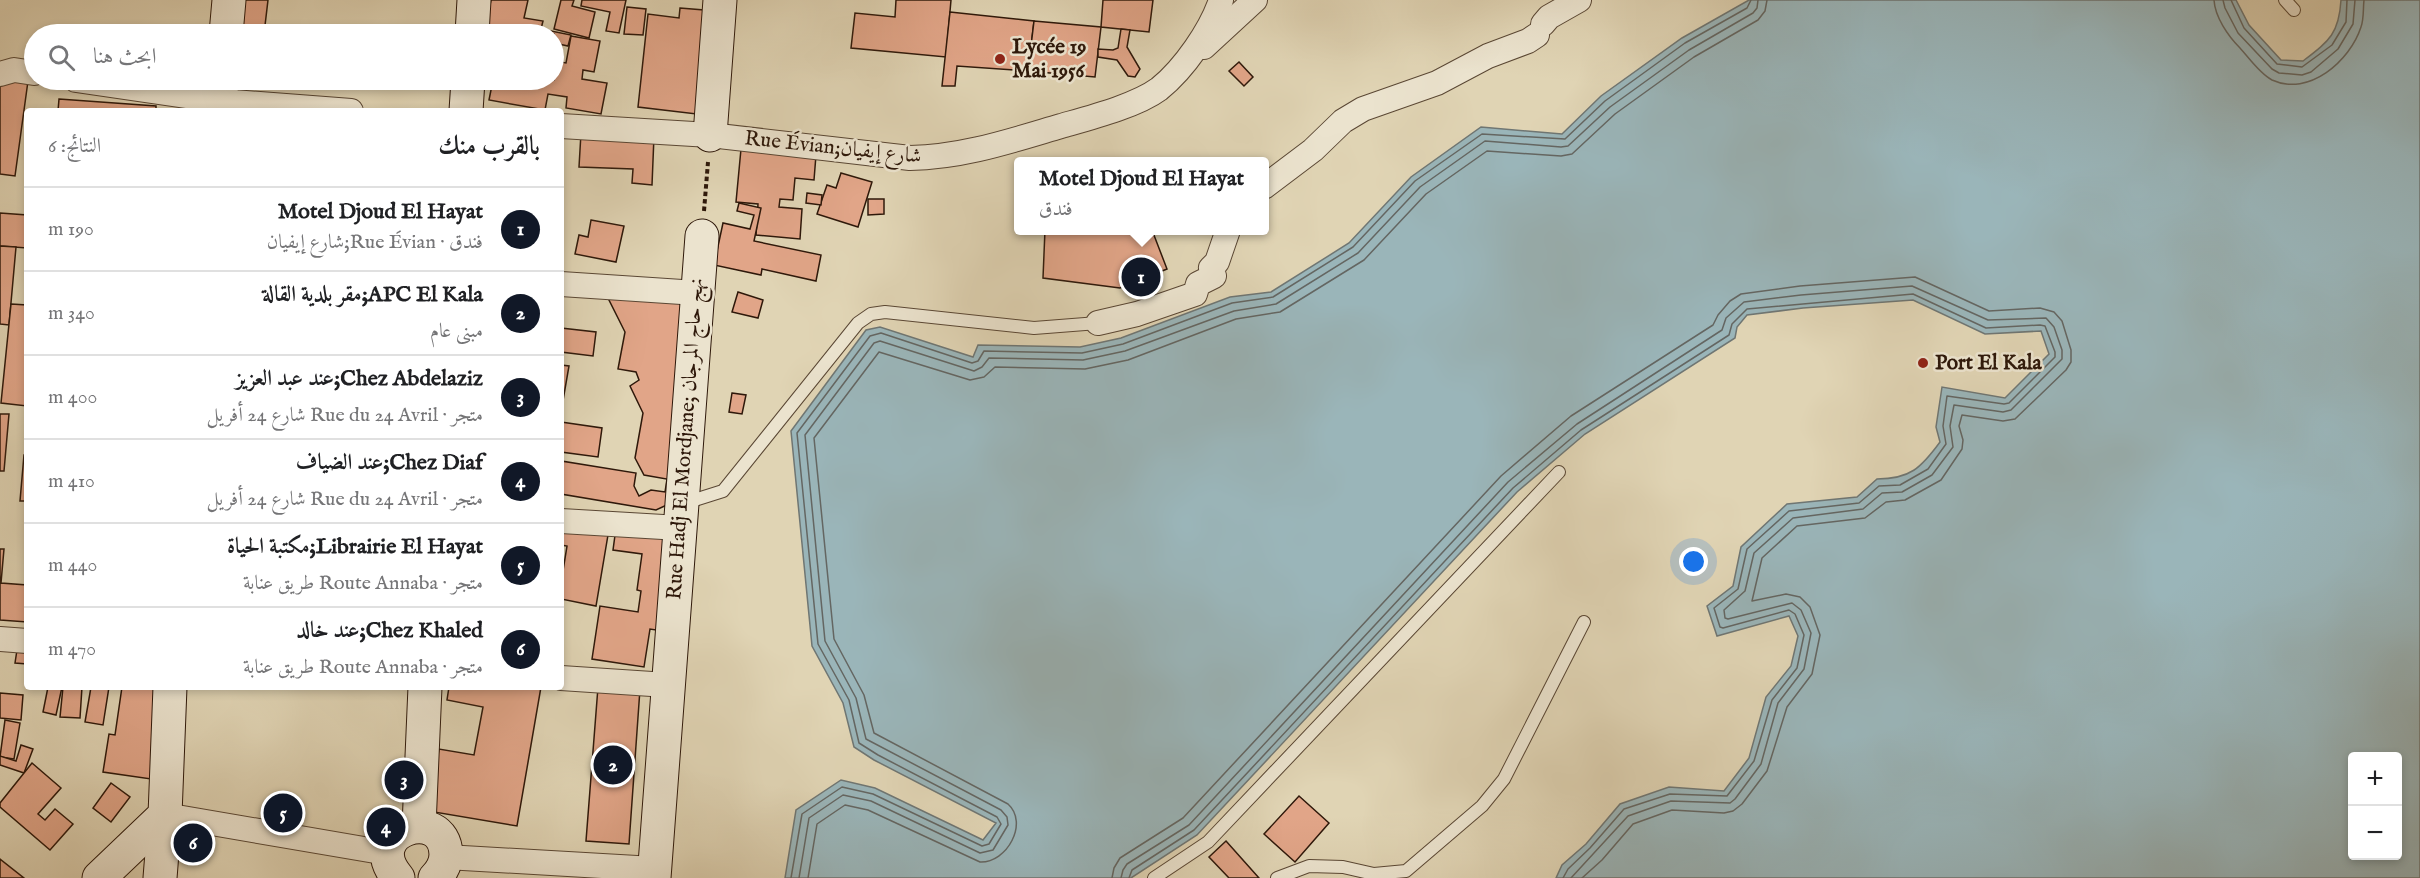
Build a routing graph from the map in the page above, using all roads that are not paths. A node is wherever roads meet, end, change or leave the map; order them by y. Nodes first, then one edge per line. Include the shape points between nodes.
1 (229, 0) edge
2 (474, 0) edge
3 (720, 0) edge
4 (1221, 0) edge
5 (1255, 0) edge
6 (1579, 0) edge
7 (2285, 0) edge
8 (2294, 10) dead end
9 (227, 24) edge
10 (473, 24) edge
11 (1190, 59) junction
12 (24, 72) edge
13 (0, 74) edge
14 (161, 90) edge
15 (467, 90) edge
16 (221, 97) edge
17 (323, 108) edge
18 (466, 108) edge
19 (564, 126) edge
20 (710, 135) junction
21 (1269, 183) edge
22 (1227, 235) edge
23 (702, 236) road end
24 (564, 284) edge
25 (697, 293) junction
26 (1098, 323) joint
27 (1559, 472) dead end
28 (681, 516) junction
29 (564, 520) edge
30 (1584, 622) dead end
31 (0, 639) edge
32 (24, 641) edge
33 (564, 678) edge
34 (667, 686) junction
35 (170, 690) edge
36 (425, 690) edge
37 (165, 815) junction
38 (419, 826) junction
39 (393, 866) edge
40 (440, 868) edge
41 (654, 873) edge
42 (99, 878) edge
43 (160, 878) edge
44 (1154, 878) edge
45 (1277, 878) edge

1 - 9 street
2 - 10 street
3 - 20 street
4 - 11 street, Rue Évian;شارع إيفيان
5 - 11 street, Rue Évian;شارع إيفيان
6 - 21 street via 1549,17 1528,41 1488,56 1437,84 1363,109 1342,121 1313,150
7 - 8 lane
11 - 20 street, Rue Évian;شارع إيفيان via 1158,90 1126,105 983,149 940,157 910,158
12 - 13 street
14 - 16 street
15 - 18 street
16 - 17 street
19 - 20 street, Rue Évian;شارع إيفيان
22 - 26 street via 1211,268 1214,276 1198,284 1195,294
23 - 25 street, Rue Hadj El Mordjane; نهج حاج المرجان
24 - 25 street
25 - 28 street, Rue Hadj El Mordjane; نهج حاج المرجان
26 - 28 lane via 1034,328 885,312 871,314 858,323 723,491
27 - 44 lane via 1208,842
28 - 29 street
28 - 34 street, Rue Hadj El Mordjane; نهج حاج المرجان
30 - 45 lane via 1504,779 1482,806 1406,871 1374,874 1343,867 1309,866
31 - 32 street
33 - 34 street
34 - 41 street, Rue Hadj El Mordjane; نهج حاج المرجان
35 - 37 street
36 - 38 street
37 - 39 street
37 - 42 street
37 - 43 street
38 - 39 street via 394,836
38 - 40 street via 442,840
40 - 41 street

